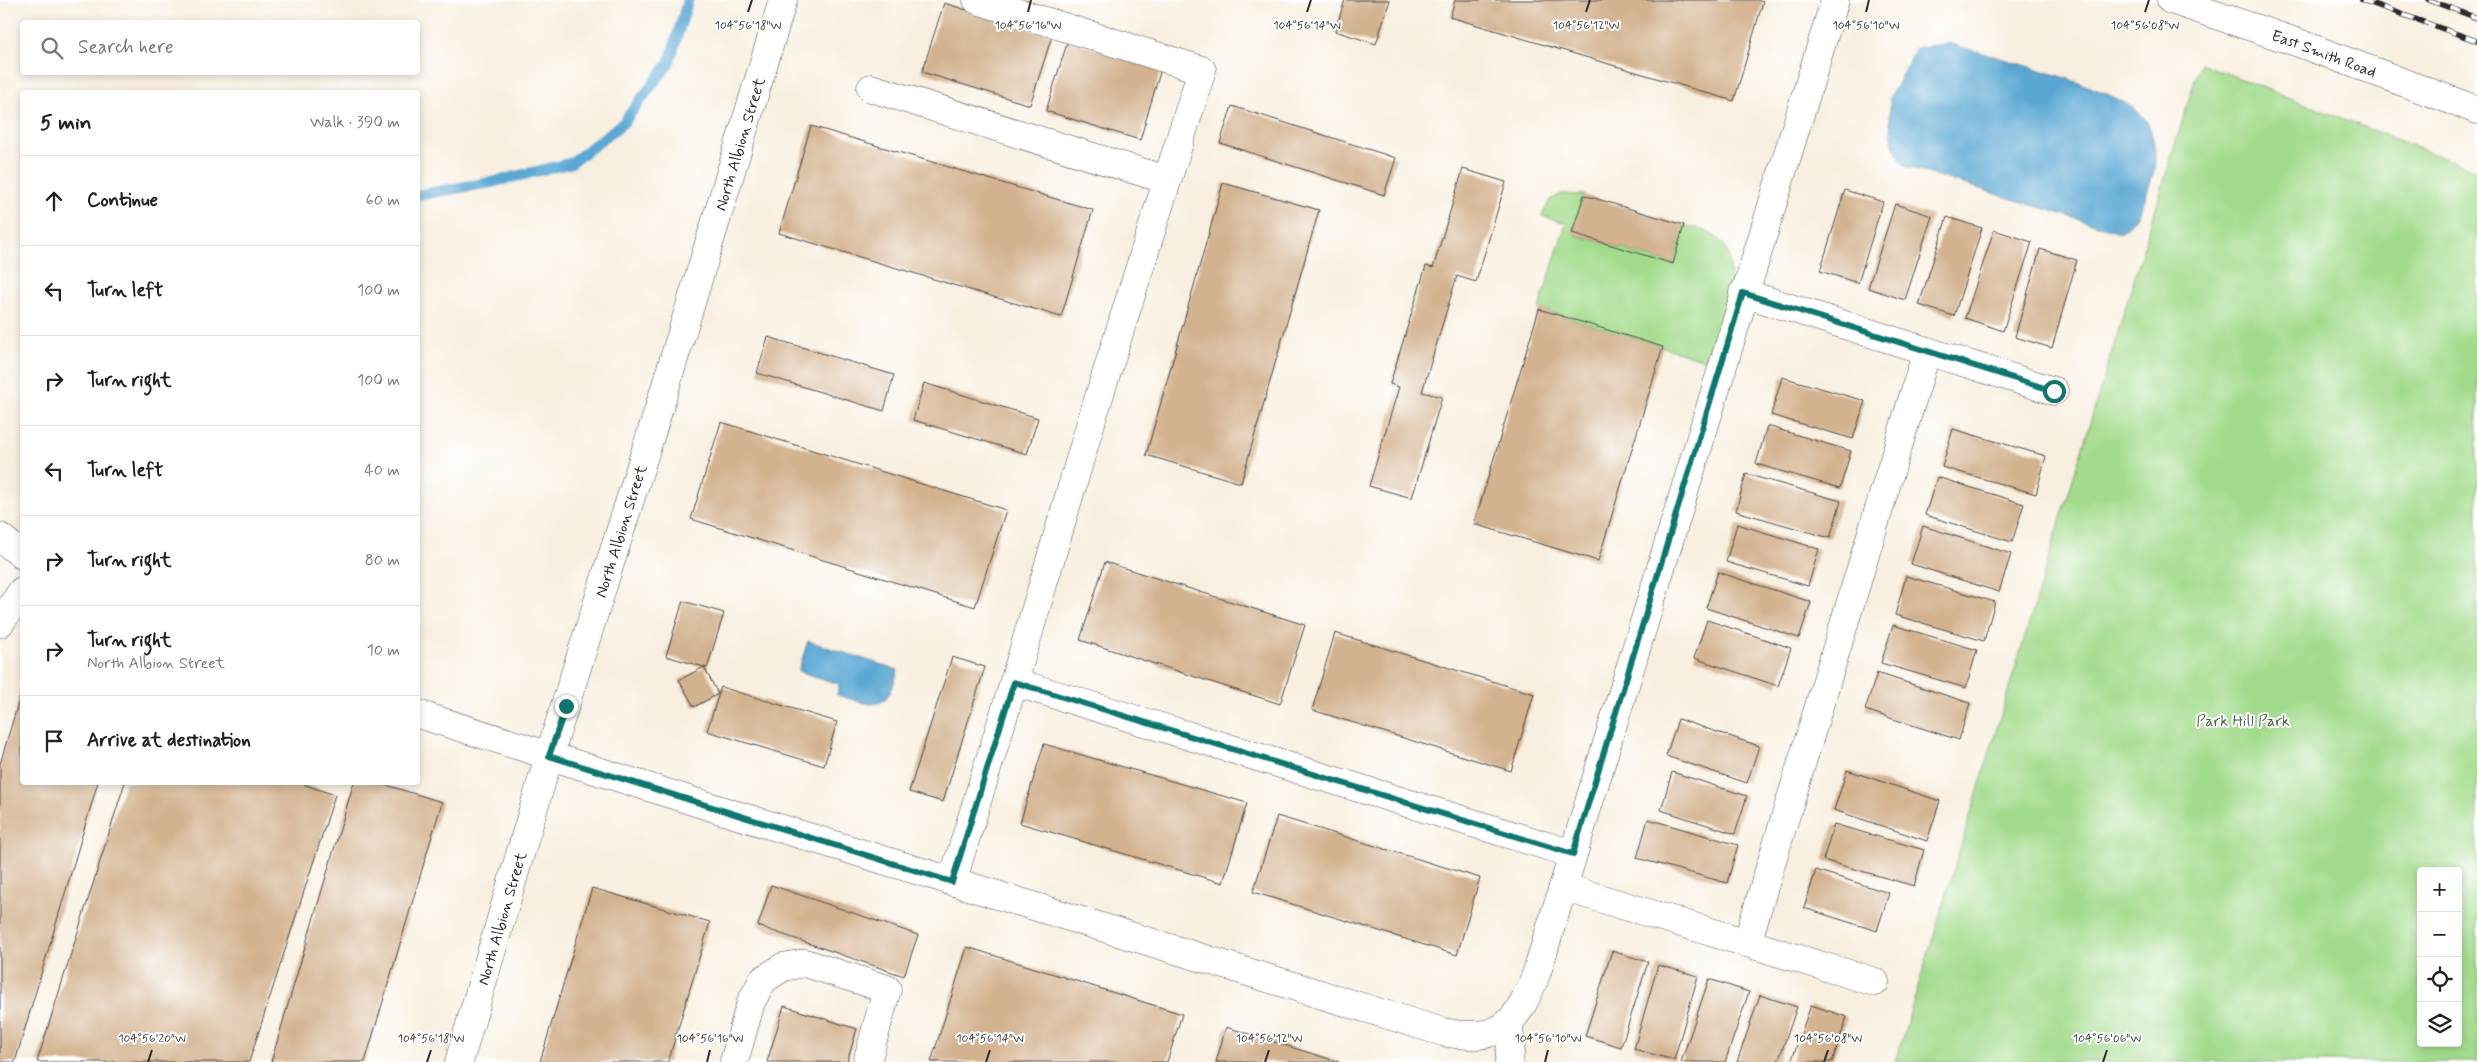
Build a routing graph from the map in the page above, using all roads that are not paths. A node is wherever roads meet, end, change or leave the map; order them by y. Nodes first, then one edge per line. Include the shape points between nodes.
1 (783, 0) edge
2 (977, 0) edge
3 (1835, 0) edge
4 (2171, 0) edge
5 (871, 88) dead end
6 (2477, 110) edge
7 (1167, 180) junction
8 (1743, 293) junction
9 (1927, 351) junction
10 (2054, 391) dead end
11 (0, 537) edge
12 (20, 553) edge
13 (20, 594) edge
14 (0, 623) edge
15 (1014, 682) junction
16 (420, 715) edge
17 (549, 756) junction
18 (1573, 854) junction
19 (952, 882) junction
20 (1563, 887) junction
21 (1747, 943) junction
22 (1875, 982) dead end
23 (1508, 1024) junction
24 (459, 1062) edge
25 (734, 1062) edge
26 (867, 1062) edge
27 (1509, 1062) edge

1 - 17 street, North Albion Street
2 - 7 street via 1202,70
3 - 8 street
4 - 6 street, East Smith Road via 2296,42
5 - 7 street
7 - 15 street
8 - 9 street
8 - 18 street
9 - 10 street
9 - 21 street
11 - 12 street
13 - 14 street
15 - 18 street
15 - 19 street
16 - 17 street
17 - 19 street
17 - 24 street, North Albion Street
18 - 20 street
19 - 23 street via 1443,1032 1478,1036 1493,1033
20 - 21 street
20 - 23 street via 1529,991
21 - 22 street
23 - 27 street
25 - 26 street via 751,1002 763,980 784,967 805,962 887,989

